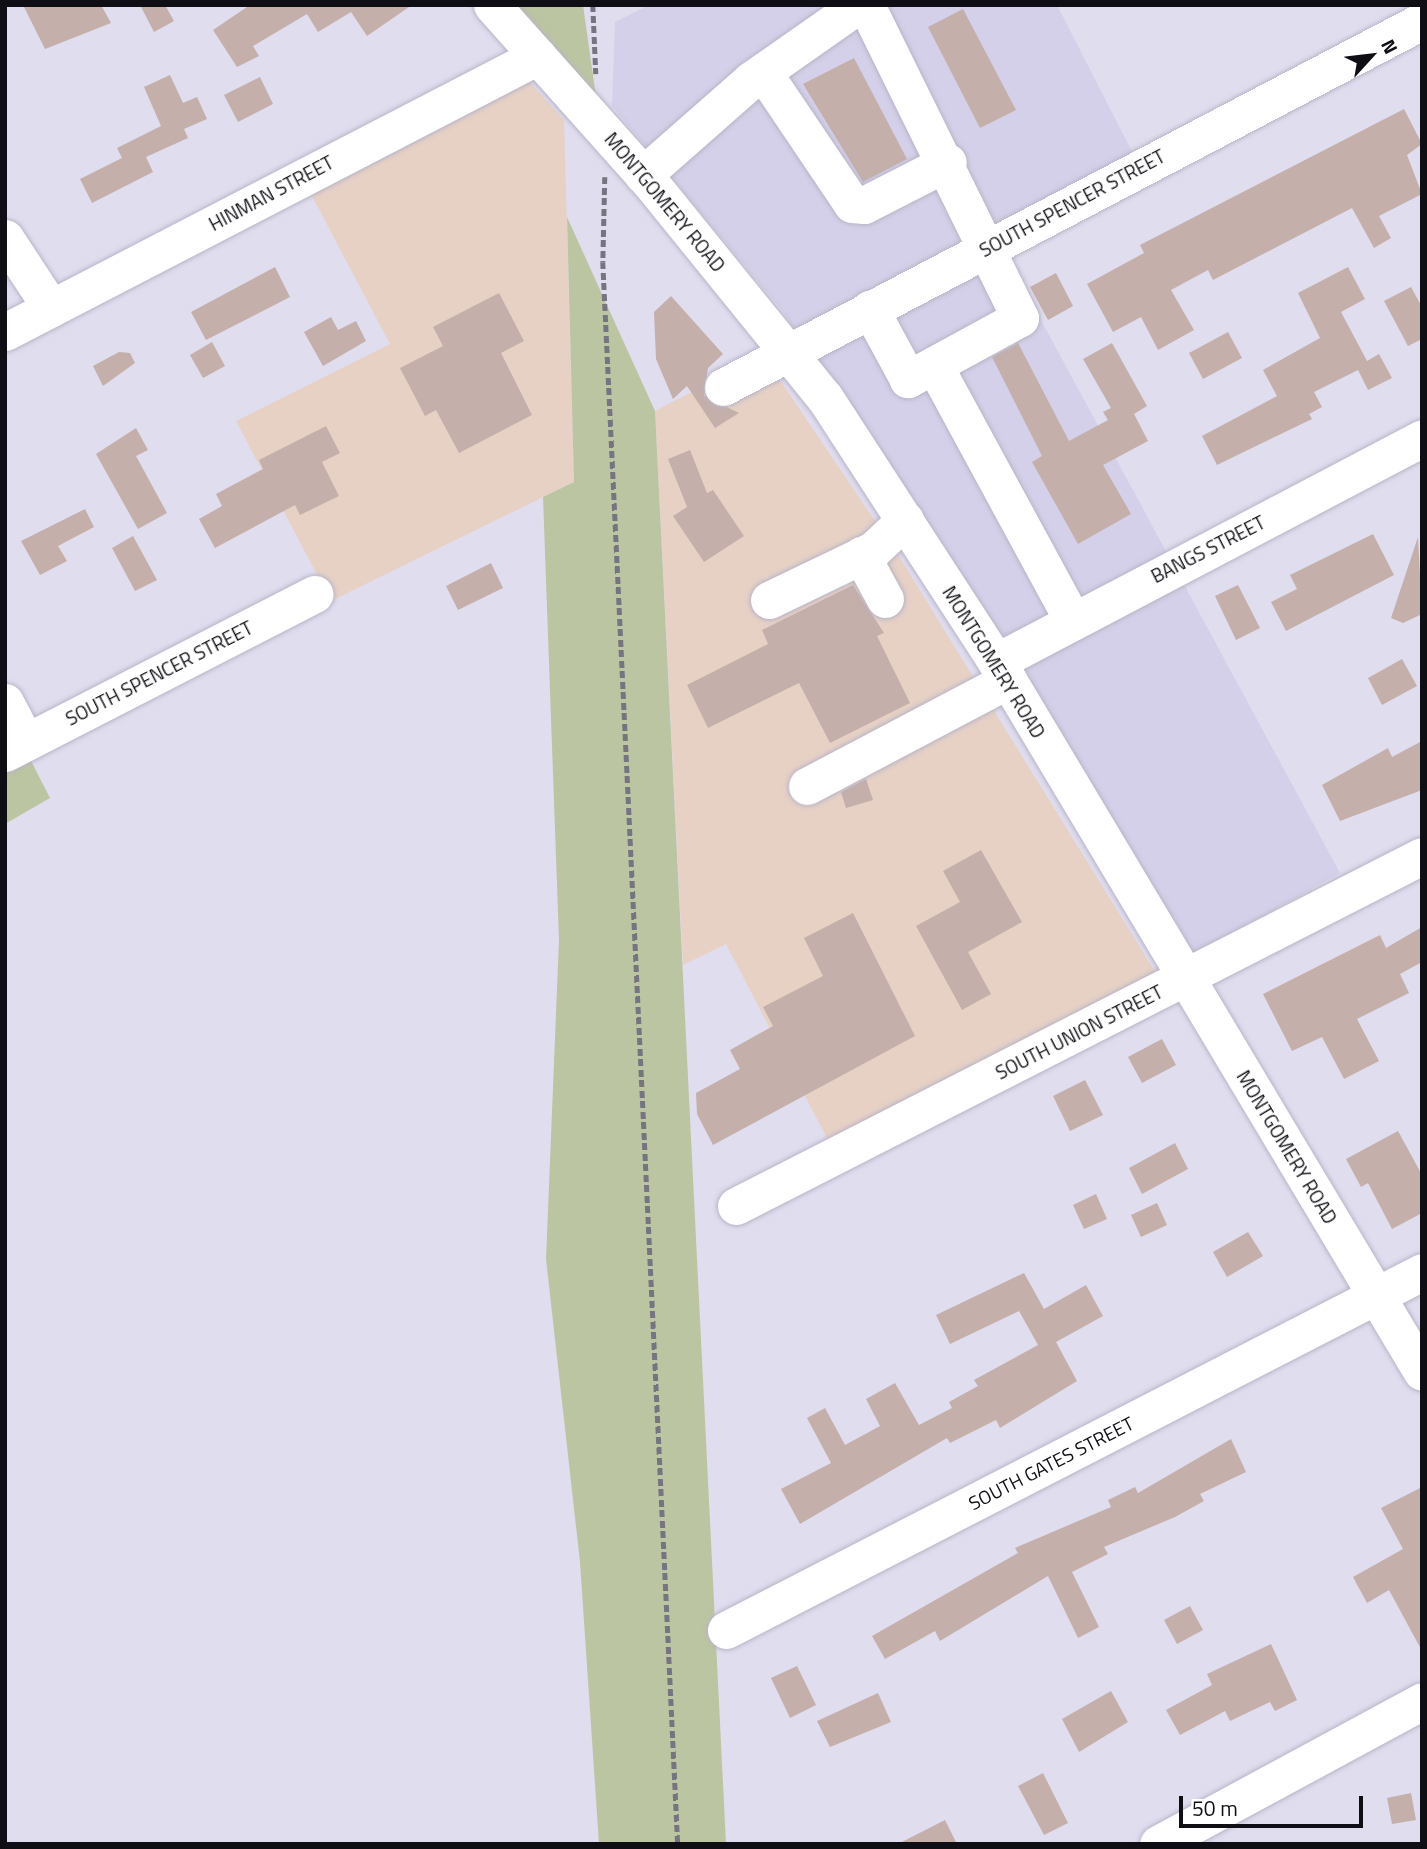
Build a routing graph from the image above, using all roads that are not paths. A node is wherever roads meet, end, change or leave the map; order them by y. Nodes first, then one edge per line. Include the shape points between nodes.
1 (492, 5) edge
2 (858, 5) edge
3 (866, 5) edge
4 (1422, 21) edge
5 (538, 56) junction
6 (763, 72) junction
7 (948, 162) junction
8 (643, 175) junction
9 (5, 238) edge
10 (987, 248) junction
11 (51, 308) junction
12 (870, 309) junction
13 (5, 332) edge
14 (790, 351) junction
15 (934, 365) junction
16 (723, 387) dead end
17 (1422, 438) edge
18 (905, 520) junction
19 (862, 555) junction
20 (314, 594) dead end
21 (885, 599) dead end
22 (769, 600) dead end
23 (1072, 619) junction
24 (1002, 671) junction
25 (5, 702) edge
26 (16, 747) edge
27 (807, 786) dead end
28 (1422, 856) edge
29 (1185, 978) junction
30 (736, 1206) dead end
31 (1422, 1272) edge
32 (1376, 1296) junction
33 (1422, 1371) edge
34 (726, 1630) dead end
35 (1422, 1701) edge
36 (1158, 1844) edge

1 - 5 street, MONTGOMERY ROAD
2 - 6 street
3 - 7 street
4 - 10 street, SOUTH SPENCER STREET
5 - 8 street, MONTGOMERY ROAD
5 - 11 street, HINMAN STREET
6 - 7 street via 852,204 864,205
6 - 8 street
7 - 10 street
8 - 14 street, MONTGOMERY ROAD
9 - 11 street
10 - 12 street, SOUTH SPENCER STREET
10 - 15 street via 1020,318
11 - 13 street, HINMAN STREET
12 - 14 street, SOUTH SPENCER STREET
12 - 15 street via 908,379
14 - 16 street, SOUTH SPENCER STREET
14 - 18 street, MONTGOMERY ROAD
15 - 23 street
17 - 23 street, BANGS STREET
18 - 19 street
18 - 24 street, MONTGOMERY ROAD
19 - 21 street
19 - 22 street
20 - 26 street, SOUTH SPENCER STREET
23 - 24 street, BANGS STREET
24 - 27 street, BANGS STREET
24 - 29 street, MONTGOMERY ROAD
25 - 26 street
28 - 29 street, SOUTH UNION STREET
29 - 30 street, SOUTH UNION STREET
29 - 32 street, MONTGOMERY ROAD
31 - 32 street, SOUTH GATES STREET
32 - 33 street, MONTGOMERY ROAD
32 - 34 street, SOUTH GATES STREET
35 - 36 street

